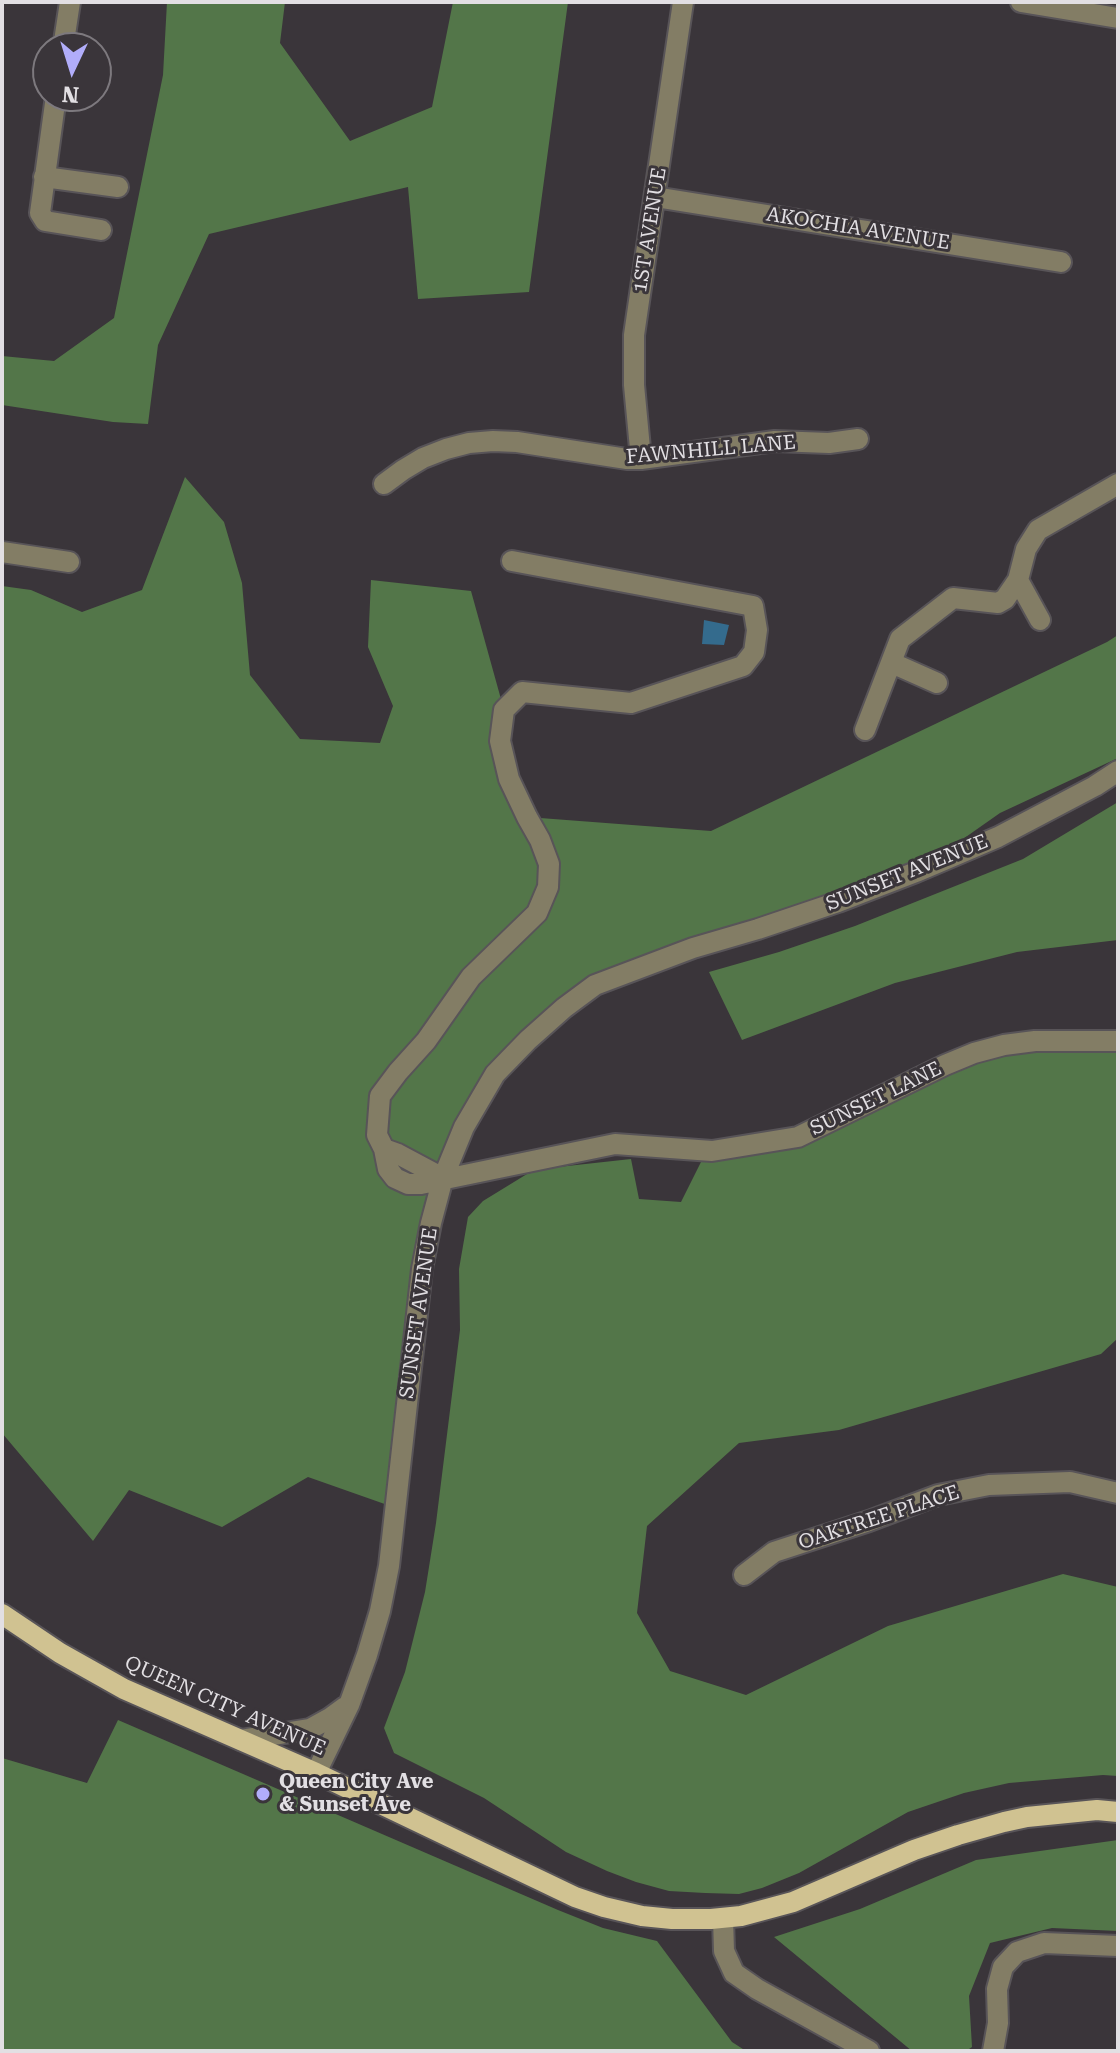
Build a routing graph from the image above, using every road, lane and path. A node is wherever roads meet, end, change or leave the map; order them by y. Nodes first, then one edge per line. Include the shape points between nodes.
1 (70, 2) edge
2 (683, 2) edge
3 (1021, 2) edge
4 (1118, 18) edge
5 (65, 32) edge
6 (54, 112) edge
7 (44, 177) junction
8 (118, 187) dead end
9 (655, 197) junction
10 (101, 230) dead end
11 (1061, 262) dead end
12 (858, 439) dead end
13 (641, 459) junction
14 (384, 484) dead end
15 (1118, 484) edge
16 (2, 552) edge
17 (512, 561) dead end
18 (69, 562) dead end
19 (1018, 580) junction
20 (1040, 620) dead end
21 (892, 663) junction
22 (937, 683) dead end
23 (865, 730) dead end
24 (1118, 771) edge
25 (1118, 1041) edge
26 (443, 1178) junction
27 (1118, 1493) edge
28 (744, 1575) dead end
29 (2, 1614) edge
30 (349, 1705) junction
31 (241, 1740) junction
32 (316, 1773) junction
33 (1118, 1812) edge
34 (723, 1918) junction
35 (1118, 1946) edge
36 (869, 2051) edge
37 (993, 2051) edge

1 - 5 street
2 - 9 street, 1ST AVENUE
3 - 4 street
6 - 7 street
7 - 8 street
7 - 10 street via 39,211 43,220
9 - 11 street, AKOCHIA AVENUE
9 - 13 street, 1ST AVENUE via 634,335
12 - 13 street, FAWNHILL LANE via 775,441
13 - 14 street, FAWNHILL LANE via 517,442 469,443 423,458
15 - 19 street via 1038,530 1026,549
16 - 18 street
17 - 26 street via 753,606 757,630 754,652 743,666 631,703 522,692 504,710 500,741 509,779 545,852 548,887 537,913 471,977 380,1096 377,1135 384,1149
19 - 20 street
19 - 21 street via 998,603 953,598 900,639
21 - 22 street
21 - 23 street
24 - 26 street, SUNSET AVENUE via 998,837 916,872 595,985 495,1074 464,1127
25 - 26 street, SUNSET LANE via 1035,1041 974,1053 798,1137 712,1151 615,1144
26 - 30 street, SUNSET AVENUE via 422,1269 389,1566
27 - 28 street, OAKTREE PLACE via 1070,1482 989,1485 938,1495 774,1552
29 - 31 main road, QUEEN CITY AVENUE via 124,1689
30 - 31 street via 310,1729
30 - 32 street, SUNSET AVENUE
31 - 32 main road, QUEEN CITY AVENUE
32 - 34 main road, QUEEN CITY AVENUE via 575,1897 642,1916
33 - 34 main road, QUEEN CITY AVENUE via 1004,1822 914,1850 793,1902
34 - 36 street via 724,1951 734,1973
35 - 37 street via 1044,1943 1017,1952 1003,1967 997,1989

